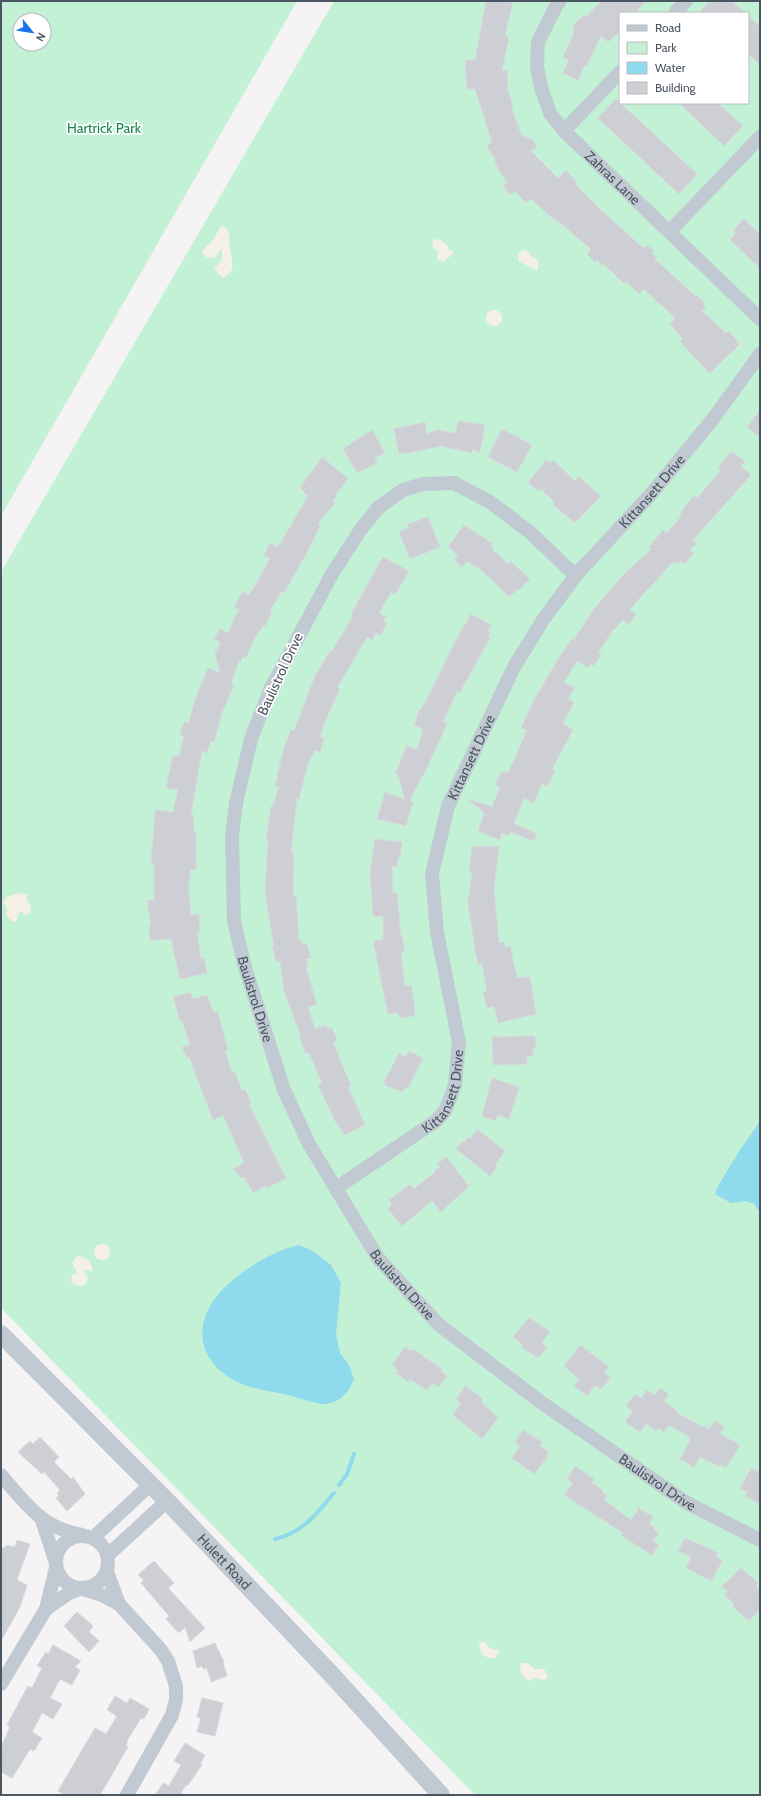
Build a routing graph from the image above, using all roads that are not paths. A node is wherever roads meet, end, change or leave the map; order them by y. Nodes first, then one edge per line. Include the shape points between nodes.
1 (686, 1) edge
2 (558, 3) edge
3 (676, 12) edge
4 (619, 73) edge
5 (564, 131) junction
6 (760, 137) edge
7 (670, 231) junction
8 (760, 319) edge
9 (760, 354) edge
10 (576, 575) junction
11 (336, 1188) junction
12 (1, 1334) edge
13 (1, 1475) edge
14 (151, 1484) junction
15 (167, 1501) junction
16 (42, 1520) junction
17 (88, 1537) junction
18 (760, 1540) edge
19 (108, 1555) junction
20 (56, 1565) junction
21 (107, 1572) junction
22 (81, 1589) junction
23 (119, 1604) junction
24 (46, 1609) junction
25 (1, 1684) edge
26 (127, 1795) edge
27 (441, 1795) edge

1 - 3 street
2 - 5 street, Zahras Lane via 538,42 537,67 550,113
4 - 5 street
5 - 7 street, Zahras Lane
6 - 7 street
7 - 8 street, Zahras Lane
9 - 10 street, Kittansett Drive via 713,419 656,488
10 - 11 street, Kittansett Drive via 543,620 514,667 448,806 432,874 437,932 459,1042 458,1071 451,1099 445,1111 436,1120
10 - 11 street, Baulistrol Drive via 532,533 490,502 454,482 423,484 404,490 378,508 332,574 271,688 251,739 236,803 232,836 234,921 244,964 284,1090 309,1144
11 - 18 street, Baulistrol Drive via 378,1258 438,1324 542,1403 687,1503
12 - 14 street, Hulett Road
13 - 16 street
14 - 15 street, Hulett Road
14 - 17 street
15 - 19 street
15 - 27 street, Hulett Road via 331,1674
16 - 17 street via 67,1532
16 - 20 street
17 - 19 street via 100,1542
17 - 20 street via 70,1539 63,1544 58,1550
19 - 21 street
20 - 22 street via 64,1582
20 - 24 street
21 - 22 street via 95,1586
21 - 23 street
22 - 23 street via 102,1594
22 - 24 street via 69,1593
23 - 26 street via 161,1650 168,1661 176,1686 172,1715
24 - 25 street

